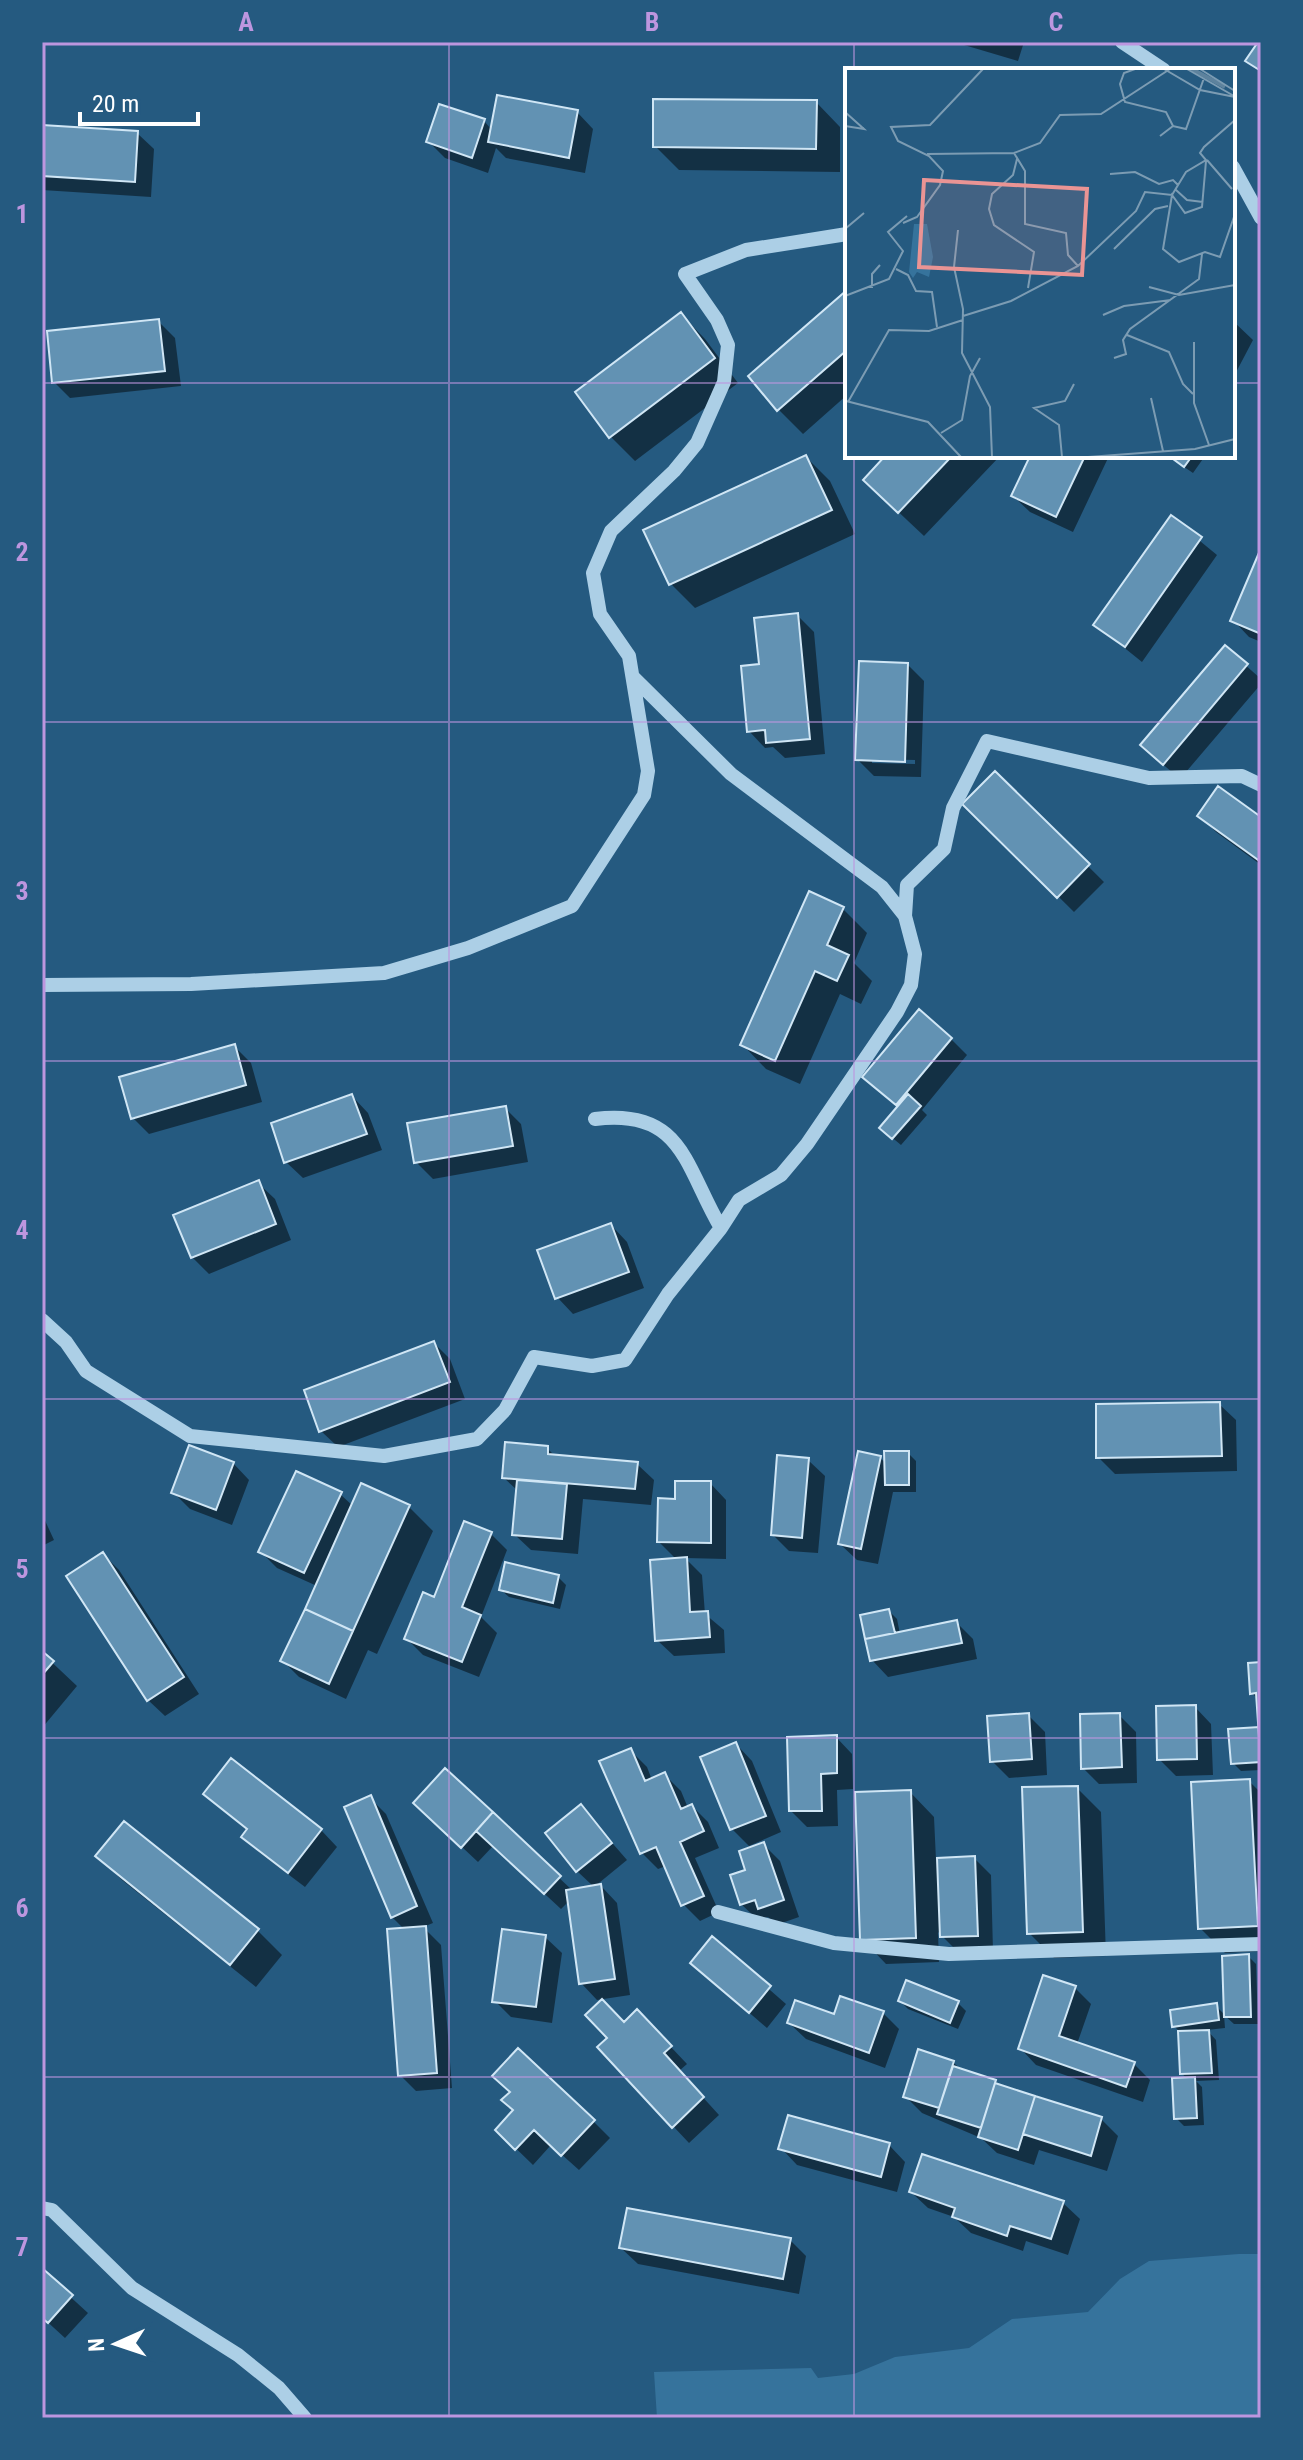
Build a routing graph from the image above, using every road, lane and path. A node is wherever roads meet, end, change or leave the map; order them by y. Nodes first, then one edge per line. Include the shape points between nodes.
1 (1122, 42) edge
2 (1161, 68) edge
3 (1235, 171) edge
4 (1261, 218) edge
5 (845, 234) edge
6 (632, 676) junction
7 (1261, 785) edge
8 (905, 916) junction
9 (42, 985) edge
10 (595, 1119) dead end
11 (721, 1228) junction
12 (42, 1320) edge
13 (718, 1912) dead end
14 (1261, 1944) edge
15 (42, 2208) edge
16 (305, 2418) edge

1 - 2 street
3 - 4 street
5 - 6 street via 746,250 685,274 728,345 724,382 697,443 611,531 593,573 600,614 629,656
6 - 8 street via 731,774 882,887
6 - 9 street via 648,771 644,795 572,906 468,948 384,973 191,984
7 - 8 street via 1242,776 1149,778 987,741 953,808 944,849 907,885
8 - 11 street via 915,954 911,985 897,1012 807,1144 781,1175 739,1200
10 - 11 street via 641,1118 662,1129 681,1151
11 - 12 street via 668,1294 625,1360 592,1366 534,1357 505,1410 477,1439 384,1456 190,1436 86,1371
13 - 14 street via 834,1943 949,1954
15 - 16 street via 52,2210 132,2288 238,2355 279,2388

